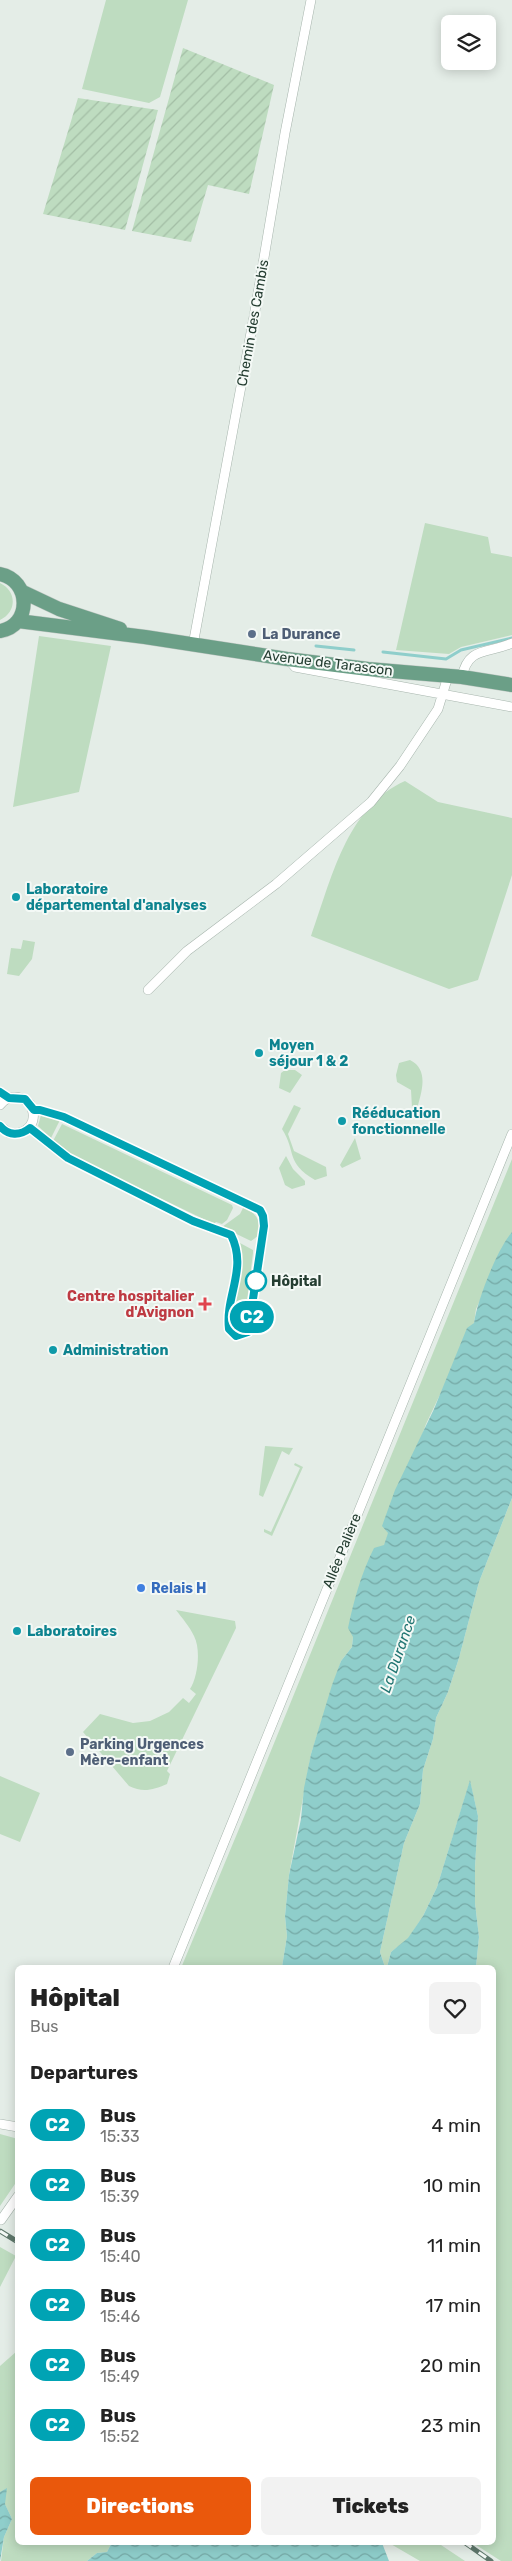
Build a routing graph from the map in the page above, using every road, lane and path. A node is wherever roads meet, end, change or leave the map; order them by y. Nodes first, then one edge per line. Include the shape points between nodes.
1 (311, 0) edge
2 (0, 574) edge
3 (23, 592) junction
4 (18, 621) junction
5 (0, 631) edge
6 (145, 637) junction
7 (512, 644) edge
8 (193, 645) junction
9 (288, 659) junction
10 (455, 677) junction
11 (512, 686) edge
12 (444, 693) junction
13 (512, 707) edge
14 (148, 990) dead end
15 (0, 1092) edge
16 (9, 1098) junction
17 (0, 1105) edge
18 (0, 1126) edge
19 (512, 1134) edge
20 (174, 1965) edge
21 (0, 2124) edge
22 (15, 2126) edge
23 (15, 2200) edge
24 (1, 2220) edge

1 - 8 street, Chemin des Cambis
2 - 3 main road, Avenue de Tarascon via 12,579
3 - 4 main road via 25,602
3 - 6 main road, Avenue de Tarascon via 58,609
4 - 5 main road
4 - 6 main road, Avenue de Tarascon
6 - 8 main road, Avenue de Tarascon
7 - 10 street via 475,653
8 - 9 main road, Avenue de Tarascon
9 - 10 main road, Avenue de Tarascon
9 - 12 street via 295,668
10 - 11 main road, Avenue de Tarascon
10 - 12 street
12 - 13 street
12 - 14 street via 438,709 372,802 276,884 187,951
15 - 16 street
16 - 17 street
16 - 18 street via 20,1097 30,1104 34,1110 33,1123 24,1133 16,1134
19 - 20 street, Allée Palière
21 - 22 street
23 - 24 street

